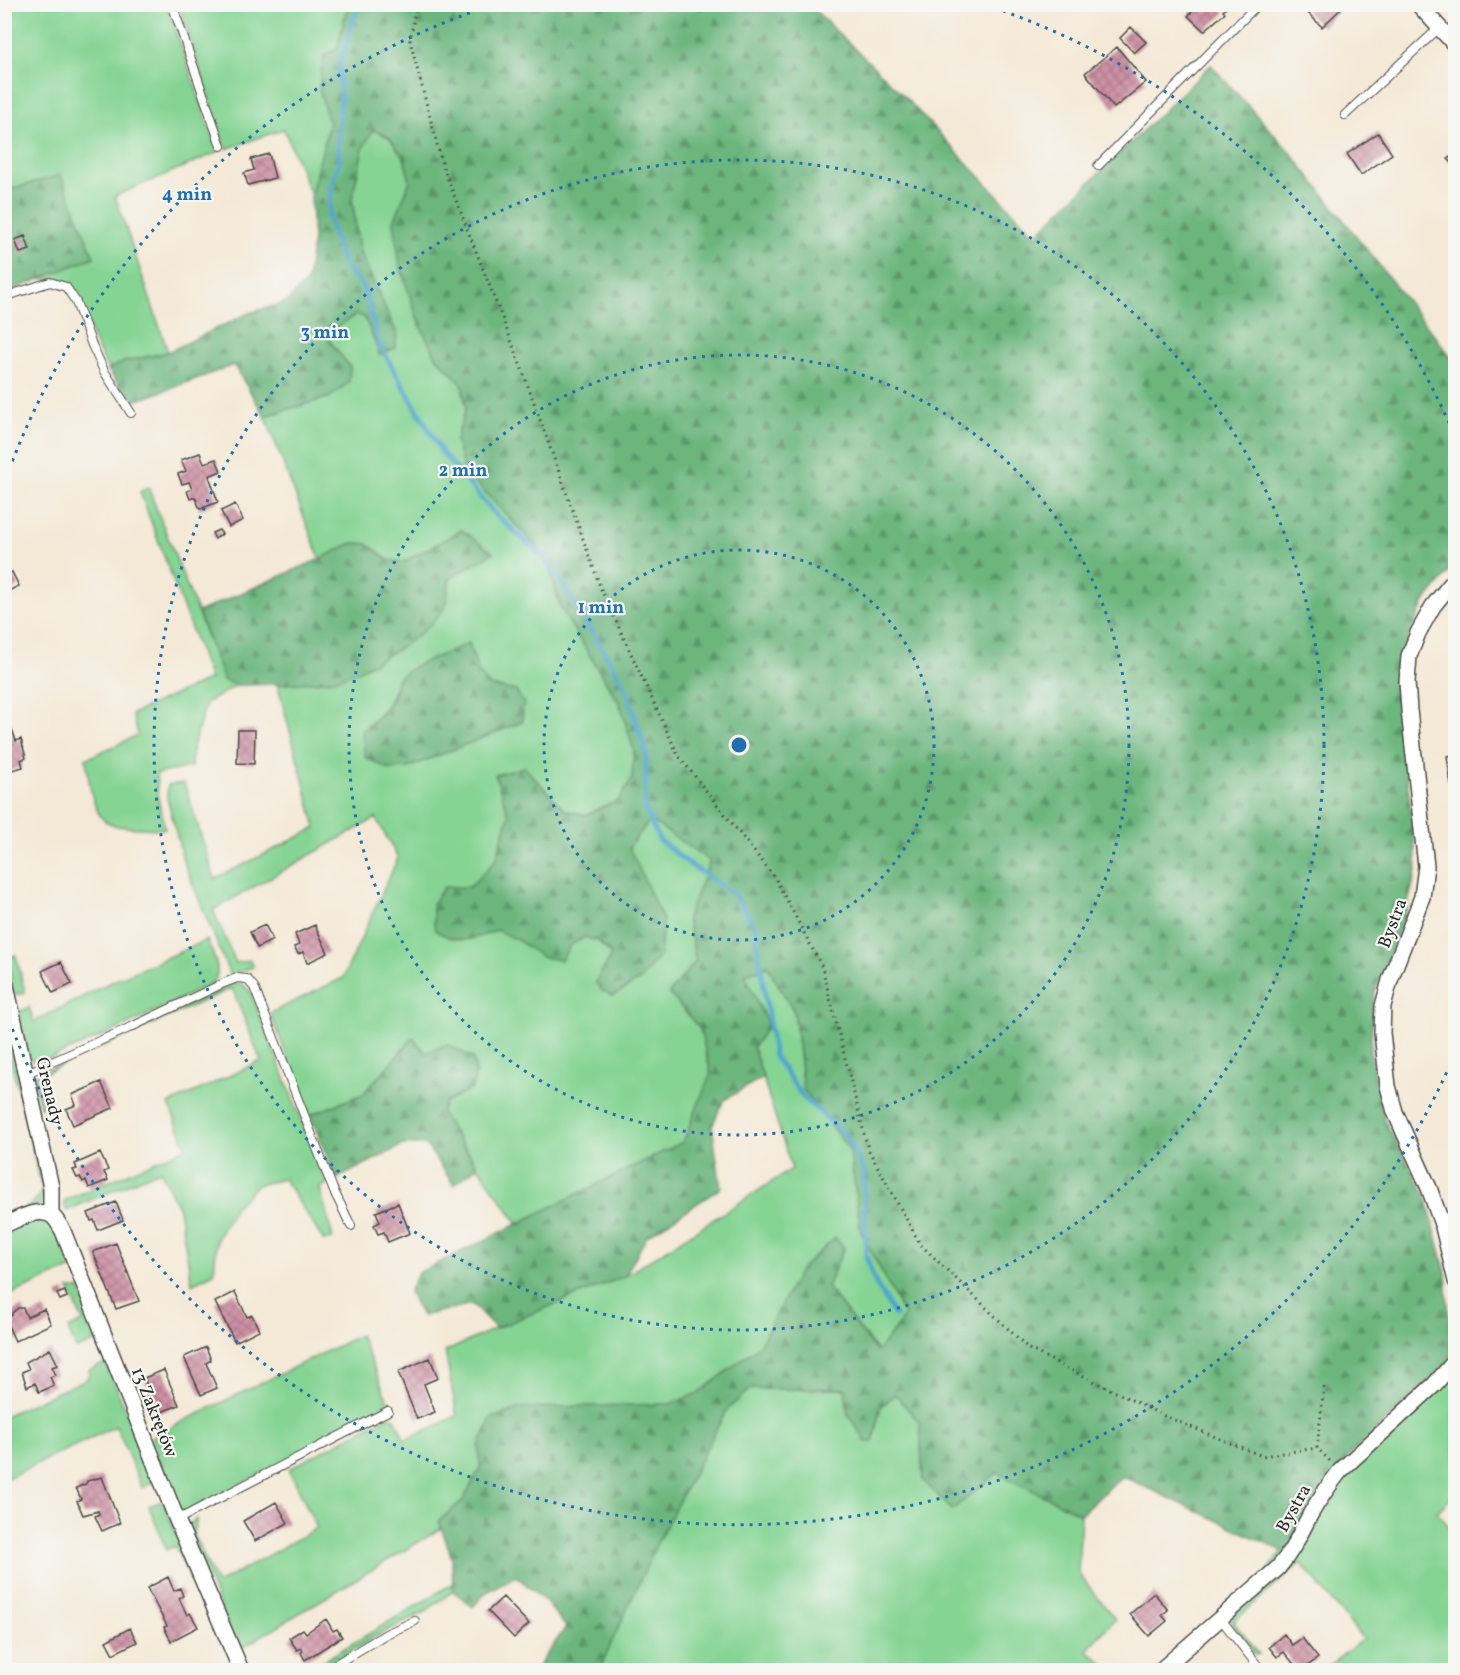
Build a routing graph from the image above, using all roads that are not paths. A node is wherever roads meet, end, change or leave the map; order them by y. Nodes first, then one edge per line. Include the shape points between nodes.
1 (172, 4) edge
2 (1258, 4) edge
3 (1418, 4) edge
4 (1439, 28) junction
5 (1455, 46) edge
6 (1345, 115) dead end
7 (221, 146) dead end
8 (1098, 166) dead end
9 (4, 294) edge
10 (131, 413) dead end
11 (1455, 578) edge
12 (4, 977) edge
13 (27, 1074) junction
14 (51, 1215) junction
15 (4, 1225) edge
16 (351, 1226) dead end
17 (1455, 1281) edge
18 (1455, 1360) edge
19 (388, 1411) dead end
20 (177, 1520) junction
21 (1220, 1618) junction
22 (415, 1621) dead end
23 (241, 1671) edge
24 (326, 1671) edge
25 (1161, 1671) edge
26 (1261, 1671) edge

1 - 7 lane
2 - 8 lane
3 - 4 street
4 - 5 street
4 - 6 lane
9 - 10 lane via 10,296 50,282 66,287 104,371
11 - 17 street, Bystra via 1433,606 1409,656 1409,710 1426,866 1422,897 1383,1006 1382,1033 1395,1112 1430,1188
12 - 13 street, Grenady
13 - 14 street, Grenady via 51,1187
13 - 16 lane via 224,982 247,979 254,987 333,1190
14 - 15 street via 27,1215
14 - 20 street, 13 Zakrętów via 67,1238
18 - 21 street, Bystra via 1434,1385 1340,1471 1286,1559
19 - 20 lane
20 - 23 street, 13 Zakrętów
21 - 25 street, Bystra
21 - 26 lane
22 - 24 lane

